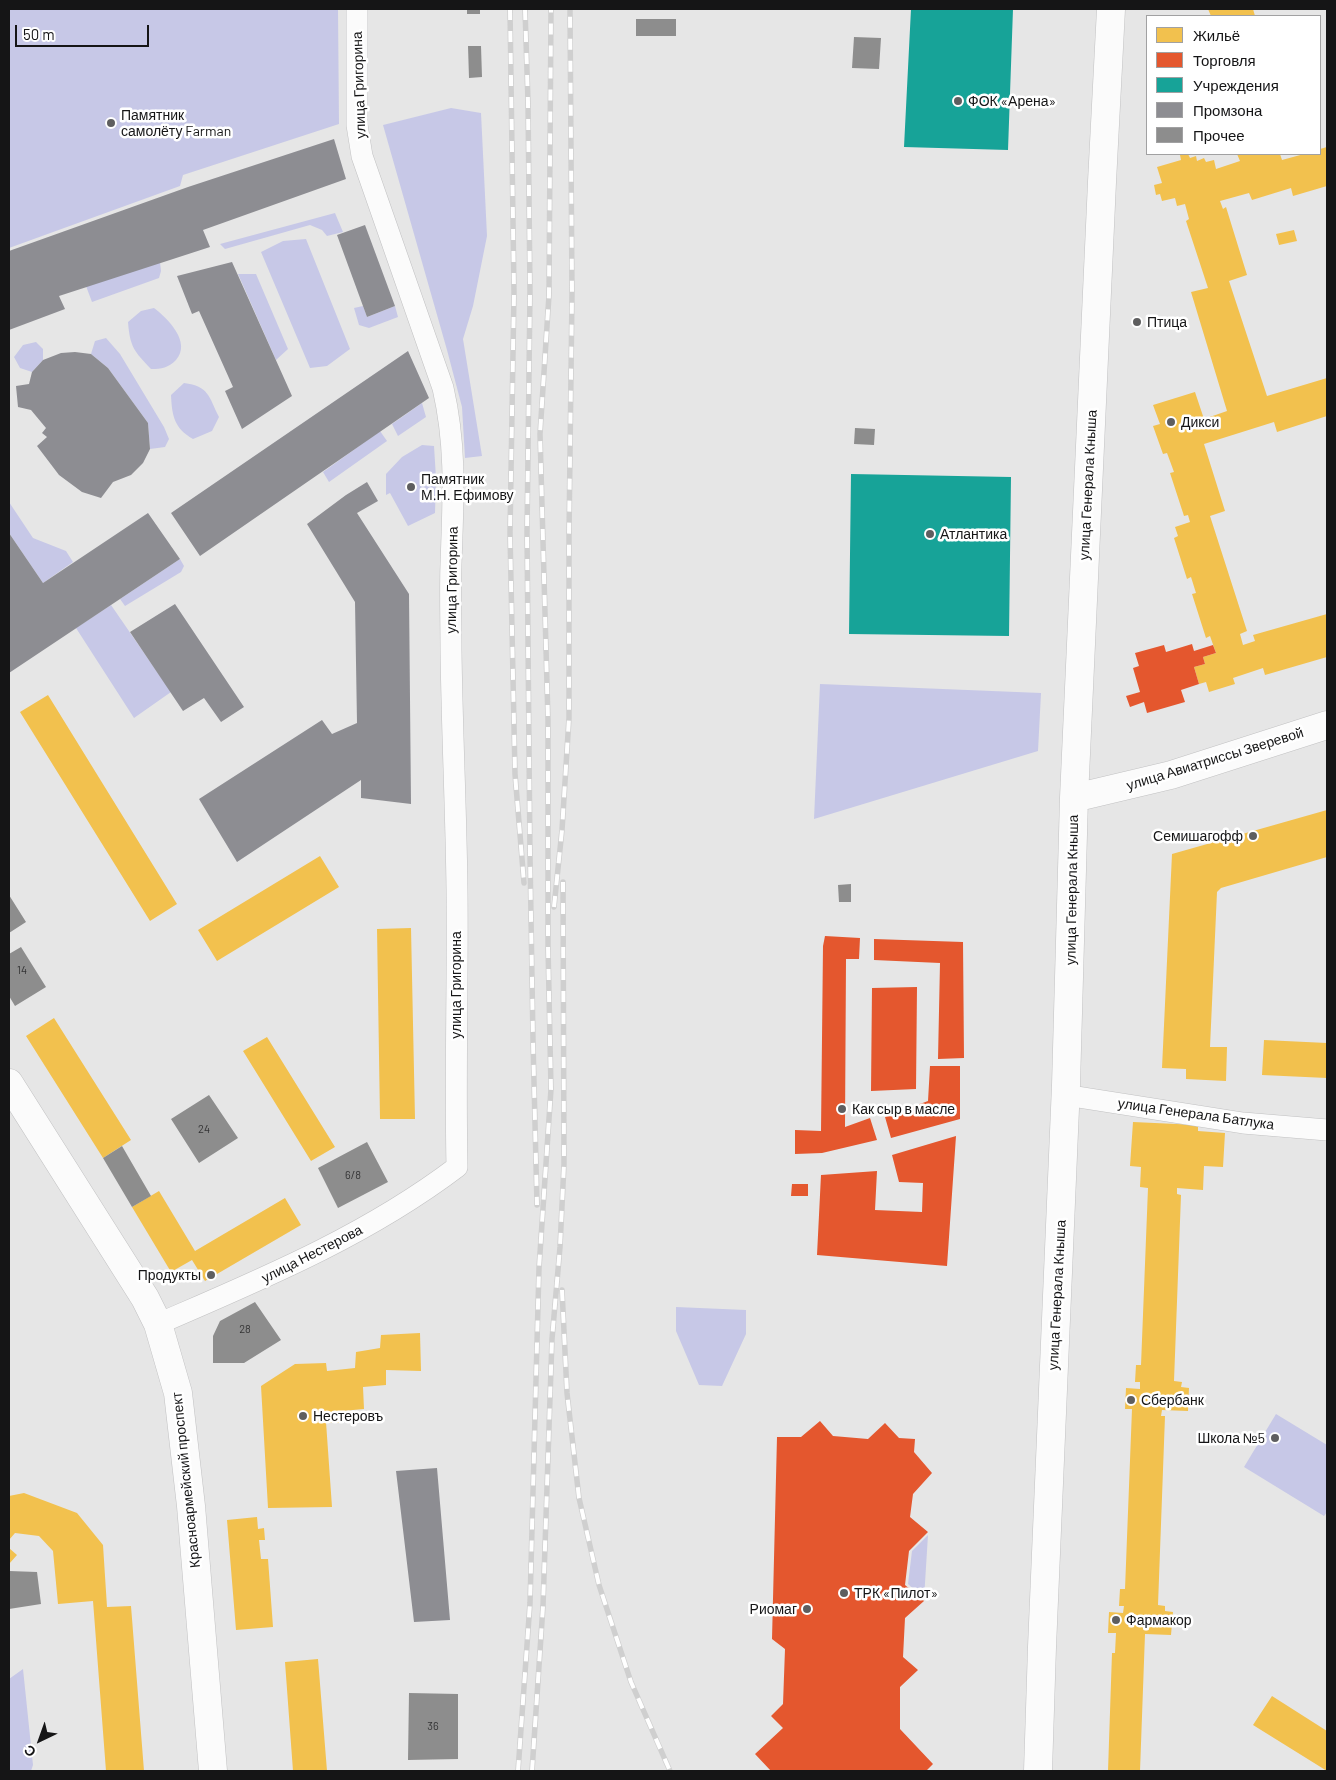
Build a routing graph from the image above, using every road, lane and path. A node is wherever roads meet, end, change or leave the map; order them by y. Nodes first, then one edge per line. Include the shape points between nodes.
1 (357, 9) edge
2 (1111, 9) edge
3 (1327, 725) edge
4 (1074, 798) junction
5 (9, 1083) edge
6 (1066, 1095) junction
7 (1327, 1130) edge
8 (457, 1167) joint
9 (158, 1324) junction
10 (213, 1771) edge
11 (1038, 1771) edge

1 - 8 street, улица Григорина via 358,125 362,156 443,388 453,458 451,642 457,890
2 - 4 street, улица Генерала Кныша
3 - 4 street, улица Авиатриссы Зверевой via 1171,775
4 - 6 street, улица Генерала Кныша
5 - 9 street, Красноармейский проспект via 145,1298
6 - 7 street, улица Генерала Батлука via 1243,1123
6 - 11 street, улица Генерала Кныша
8 - 9 street, улица Нестерова via 418,1196 353,1235 254,1283
9 - 10 street, Красноармейский проспект via 178,1393 191,1506

